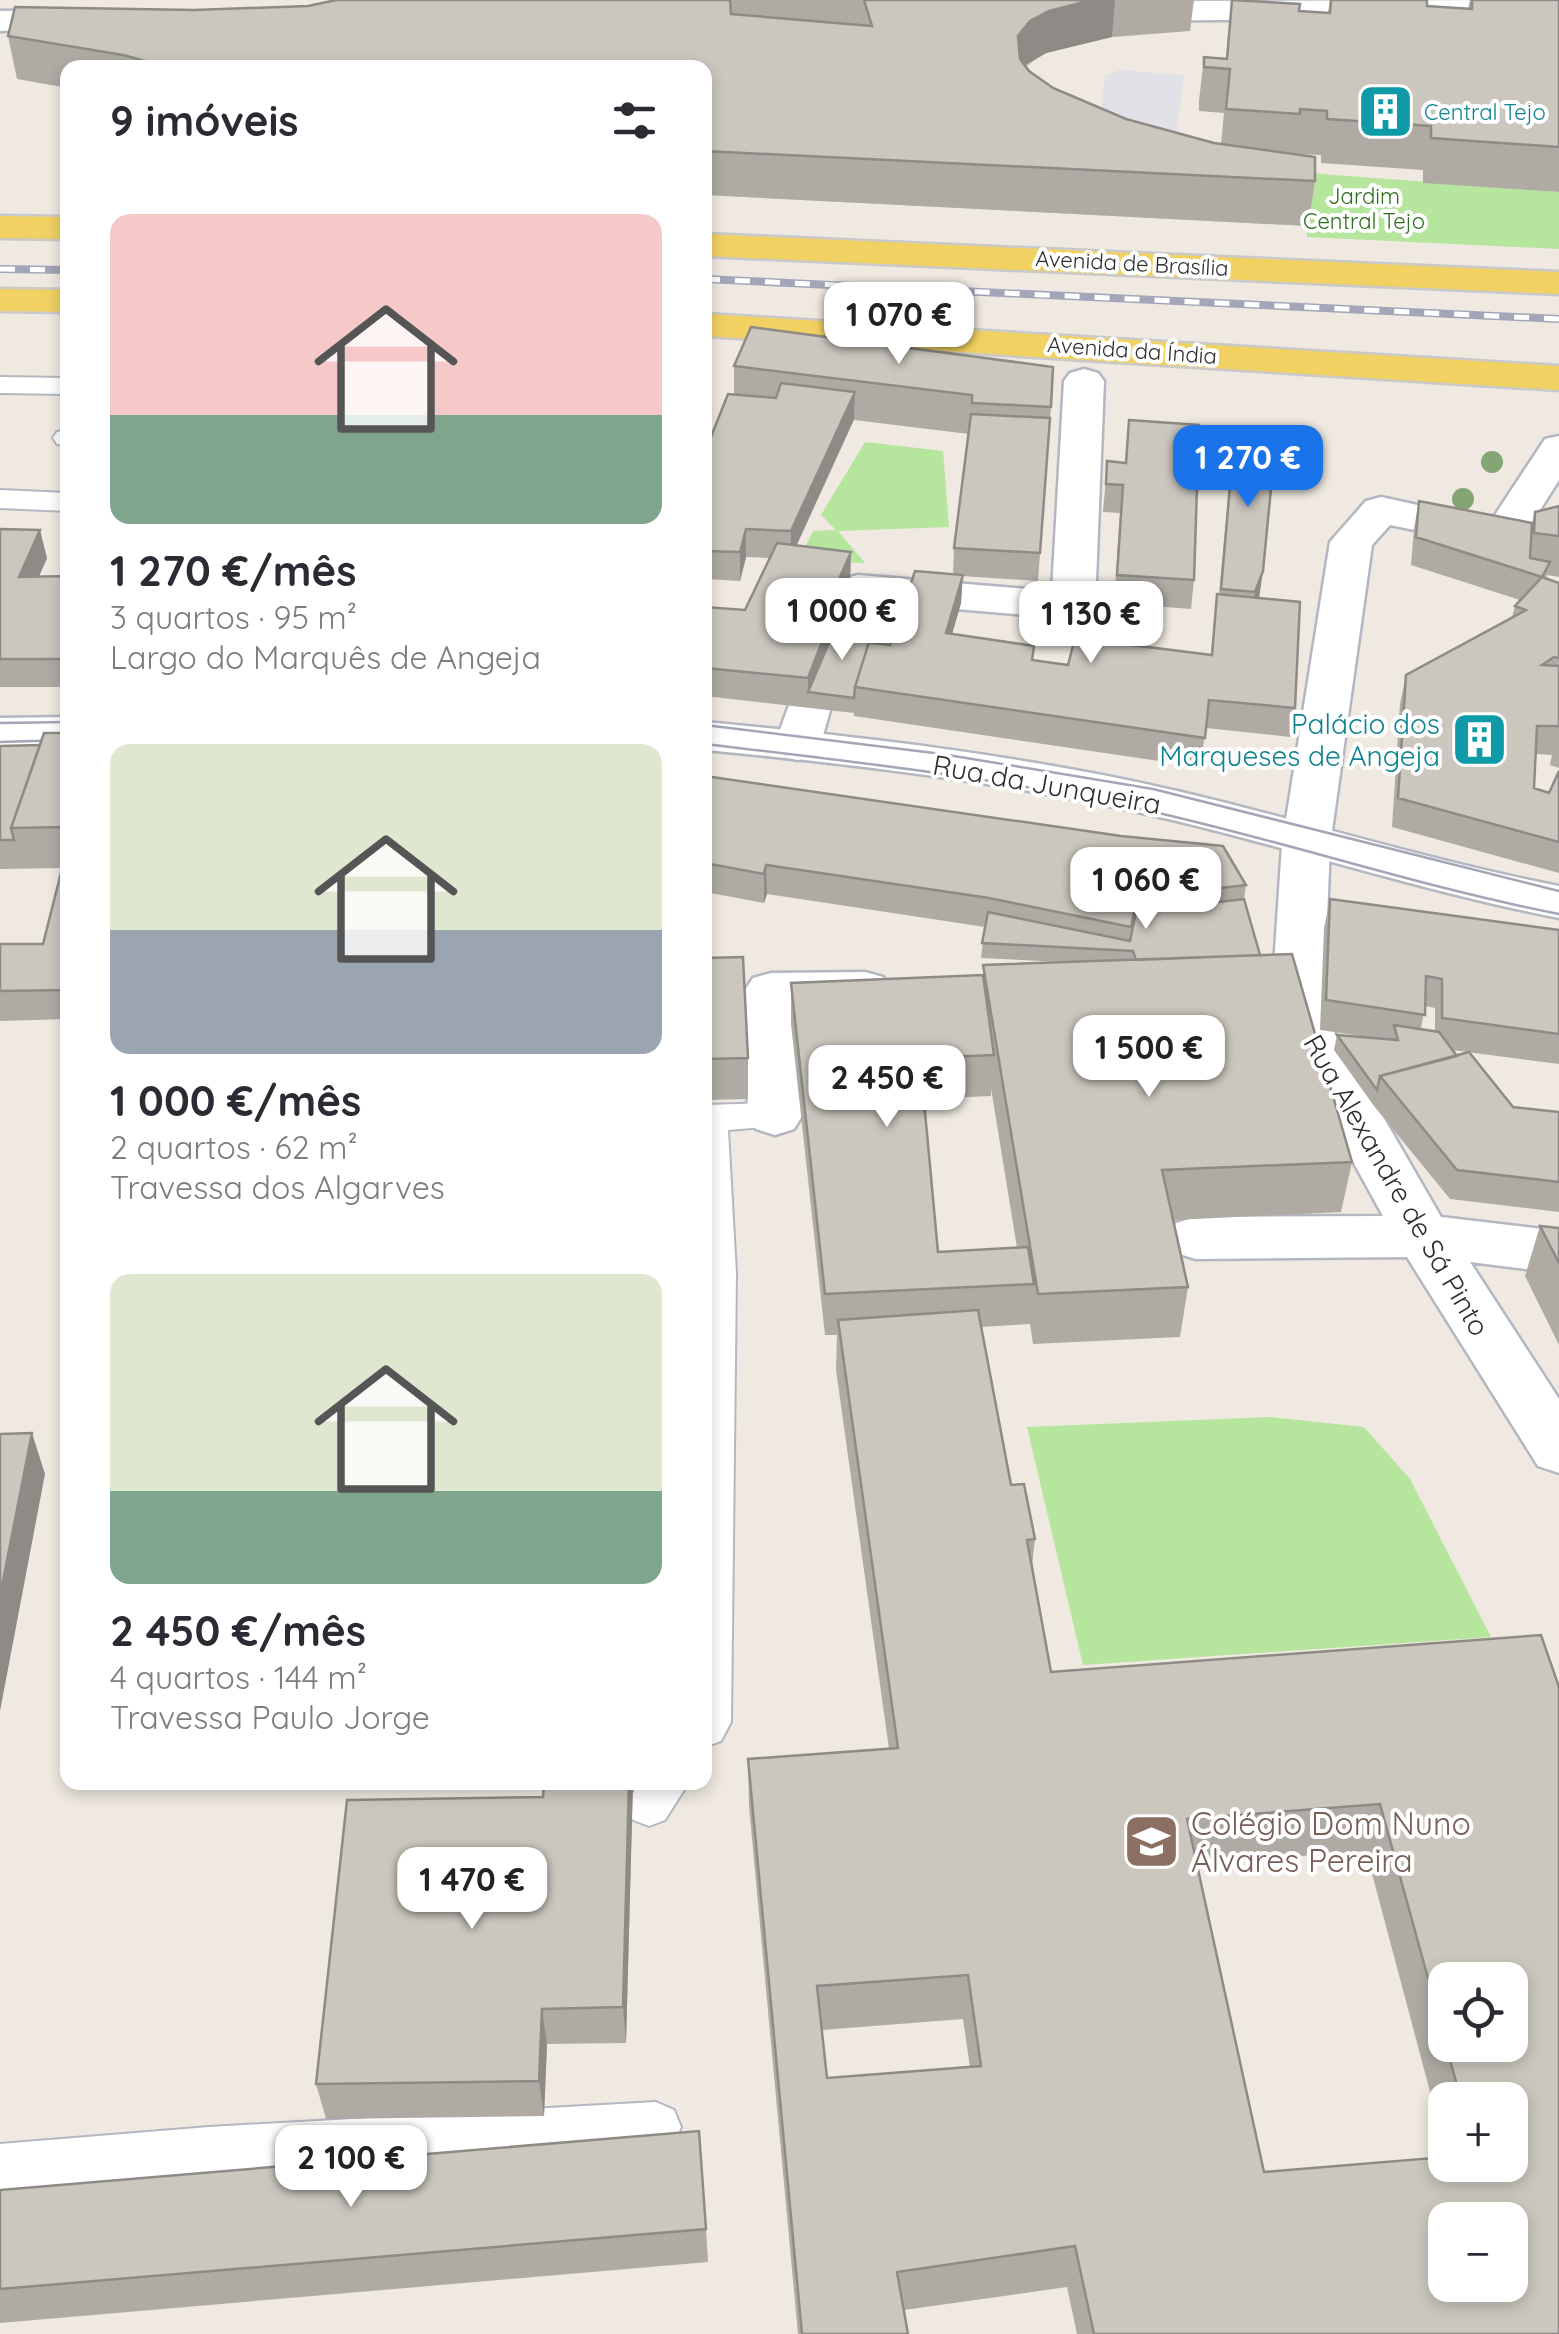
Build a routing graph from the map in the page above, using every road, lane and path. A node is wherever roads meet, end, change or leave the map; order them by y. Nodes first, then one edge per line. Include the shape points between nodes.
1 (1559, 7) edge
2 (1080, 11) dead end
3 (112, 20) edge
4 (0, 21) edge
5 (0, 227) edge
6 (60, 228) edge
7 (712, 245) edge
8 (1559, 283) edge
9 (0, 300) edge
10 (60, 301) edge
11 (712, 325) edge
12 (1559, 378) edge
13 (1084, 381) dead end
14 (0, 385) edge
15 (60, 386) edge
16 (1559, 448) edge
17 (0, 499) edge
18 (60, 502) edge
19 (1559, 528) edge
20 (1502, 535) junction
21 (830, 650) edge
22 (60, 730) edge
23 (0, 732) edge
24 (712, 735) edge
25 (1308, 840) junction
26 (1559, 902) edge
27 (908, 989) edge
28 (774, 1116) joint
29 (712, 1117) edge
30 (1423, 1236) junction
31 (1196, 1238) dead end
32 (1559, 1252) edge
33 (1559, 1449) edge
34 (656, 2127) dead end
35 (0, 2169) edge

1 - 2 street
3 - 4 street
5 - 6 main road
7 - 8 main road, Avenida de Brasília
9 - 10 main road
11 - 12 main road, Avenida da Índia
13 - 21 street via 1073,606 858,588
14 - 15 lane
16 - 20 street
17 - 18 lane
19 - 20 street
20 - 25 street, Rua Alexandre de Sá Pinto via 1380,510 1351,542
22 - 23 street
24 - 25 street, Rua da Junqueira via 802,726 904,759 1135,797
25 - 26 street, Rua da Junqueira
25 - 30 street, Rua Alexandre de Sá Pinto via 1279,986
27 - 28 street via 771,990
28 - 29 lane
30 - 31 street
30 - 32 street
30 - 33 street, Rua Alexandre de Sá Pinto
34 - 35 lane

